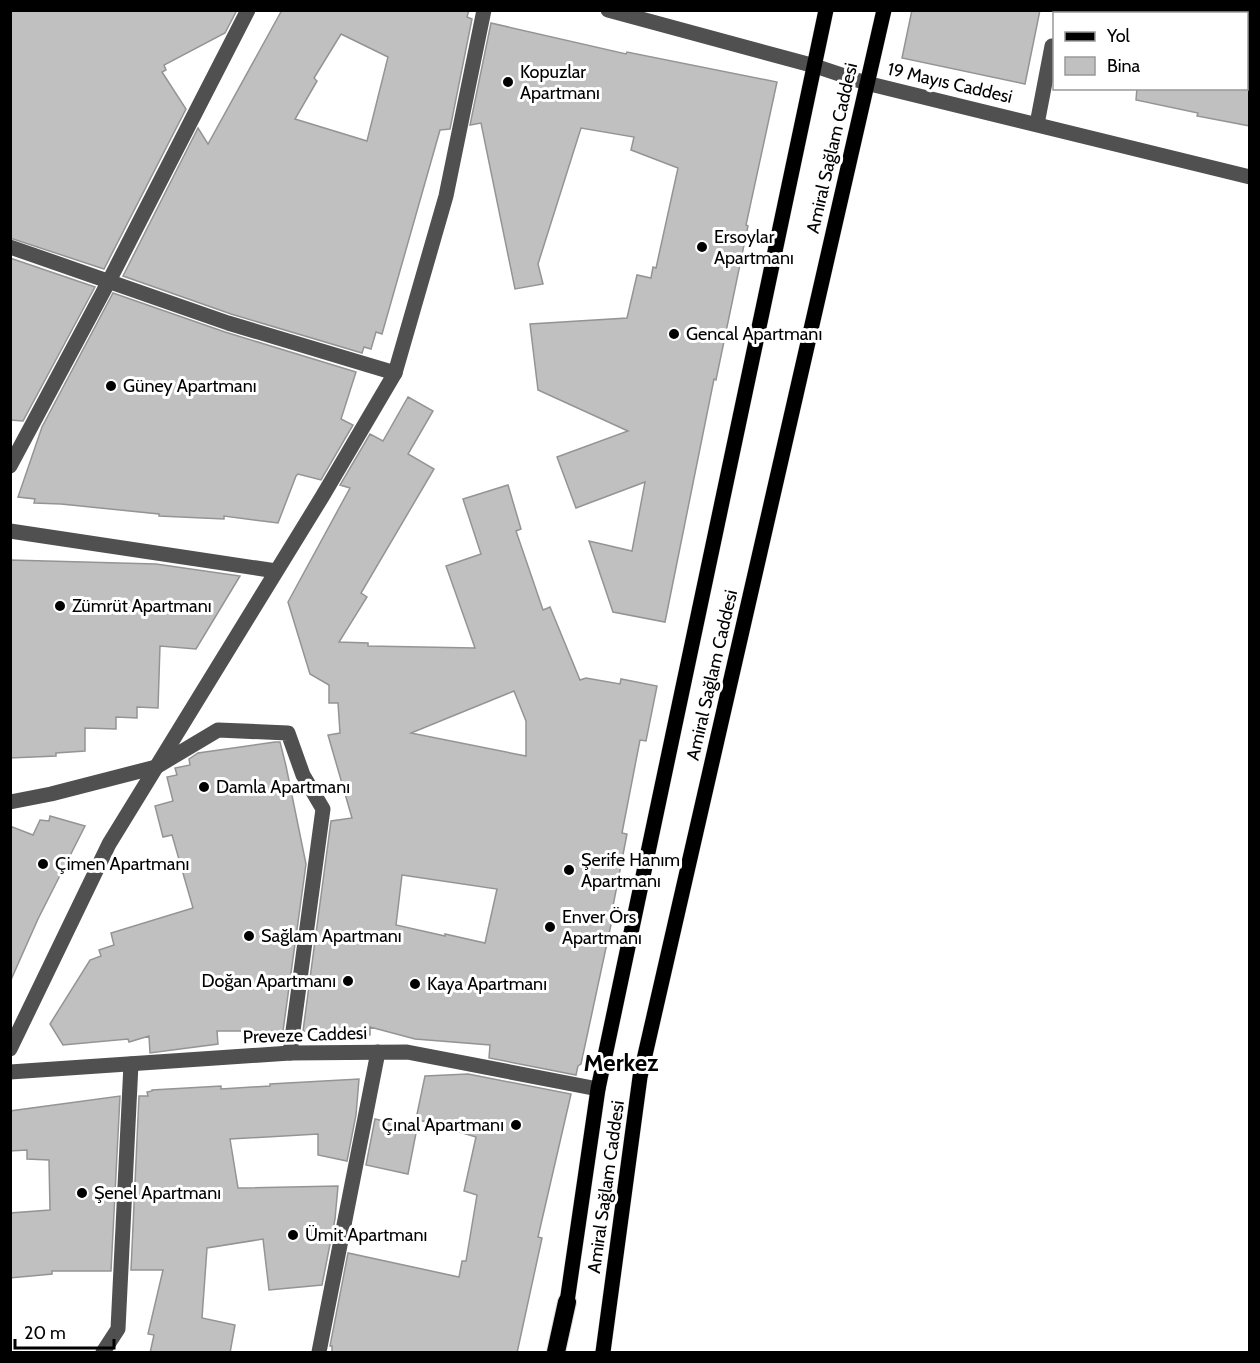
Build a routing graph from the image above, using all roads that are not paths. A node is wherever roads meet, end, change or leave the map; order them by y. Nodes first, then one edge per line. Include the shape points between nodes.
1 (248, 10) edge
2 (484, 10) edge
3 (608, 10) edge
4 (826, 10) edge
5 (884, 10) edge
6 (1052, 46) dead end
7 (815, 66) junction
8 (866, 83) junction
9 (1037, 124) junction
10 (1250, 177) edge
11 (10, 247) edge
12 (110, 281) junction
13 (395, 372) junction
14 (10, 466) edge
15 (10, 531) edge
16 (276, 571) junction
17 (156, 767) junction
18 (10, 802) edge
19 (10, 1049) edge
20 (378, 1052) junction
21 (290, 1053) junction
22 (131, 1064) junction
23 (10, 1072) edge
24 (598, 1089) junction
25 (567, 1302) joint
26 (102, 1353) edge
27 (319, 1353) edge
28 (556, 1353) edge
29 (603, 1353) edge

1 - 12 street
2 - 13 street via 446,196
3 - 7 street, 19 Mayıs Caddesi
4 - 7 main road, Amiral Sağlam Caddesi
5 - 8 main road, Amiral Sağlam Caddesi
6 - 9 street
7 - 8 street, 19 Mayıs Caddesi
7 - 24 main road, Amiral Sağlam Caddesi
8 - 9 street, 19 Mayıs Caddesi
8 - 29 main road, Amiral Sağlam Caddesi via 640,1077
9 - 10 street, 19 Mayıs Caddesi
11 - 12 street
12 - 13 street via 228,323
12 - 14 street
13 - 16 street
15 - 16 street
16 - 17 street
17 - 18 street
17 - 19 street via 109,844
17 - 21 street via 218,730 288,733 303,775 323,809
20 - 21 street, Preveze Caddesi
20 - 24 street, Preveze Caddesi via 407,1052
20 - 27 street
21 - 22 street, Preveze Caddesi
22 - 23 street, Preveze Caddesi
22 - 26 street via 118,1329
24 - 25 main road, Amiral Sağlam Caddesi
25 - 28 highway

